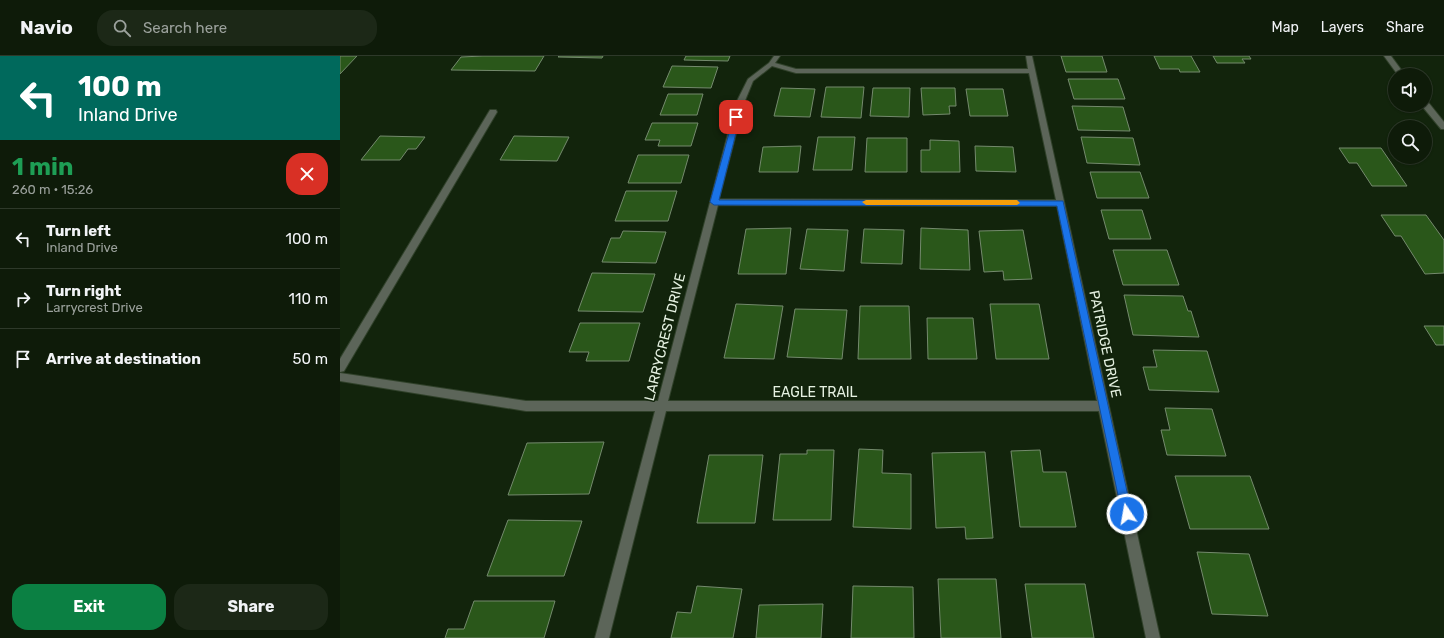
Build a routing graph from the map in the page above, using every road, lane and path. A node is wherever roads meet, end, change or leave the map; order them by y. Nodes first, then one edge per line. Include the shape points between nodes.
1 (1029, 56) edge
2 (1387, 56) edge
3 (774, 60) edge
4 (1396, 68) edge
5 (1032, 71) junction
6 (493, 112) dead end
7 (1432, 112) edge
8 (1444, 127) edge
9 (714, 202) junction
10 (1060, 203) junction
11 (340, 368) edge
12 (340, 376) edge
13 (662, 405) junction
14 (1104, 406) junction
15 (602, 638) edge
16 (1154, 638) edge

1 - 5 street, PATRIDGE DRIVE
2 - 4 street
3 - 5 street via 796,71
3 - 9 street, LARRYCREST DRIVE via 750,80 740,103
5 - 10 street, PATRIDGE DRIVE
6 - 11 street
7 - 8 street
9 - 10 street
9 - 13 street, LARRYCREST DRIVE
10 - 14 street, PATRIDGE DRIVE
12 - 13 street, EAGLE TRAIL via 526,406
13 - 14 street, EAGLE TRAIL
13 - 15 street, LARRYCREST DRIVE
14 - 16 street, PATRIDGE DRIVE

